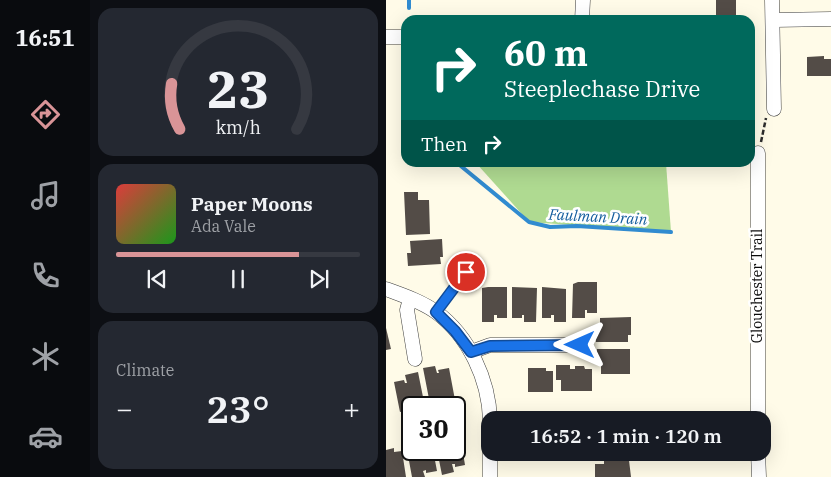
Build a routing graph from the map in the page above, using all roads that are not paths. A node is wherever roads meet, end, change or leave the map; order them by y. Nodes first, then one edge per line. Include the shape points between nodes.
1 (583, 0) edge
2 (772, 0) edge
3 (582, 15) edge
4 (831, 19) edge
5 (774, 20) junction
6 (401, 37) edge
7 (386, 38) edge
8 (774, 109) road end
9 (758, 153) road end
10 (476, 259) dead end
11 (386, 289) edge
12 (410, 299) junction
13 (436, 312) junction
14 (580, 345) dead end
15 (471, 352) junction
16 (415, 360) dead end
17 (489, 411) edge
18 (758, 411) edge
19 (490, 461) edge
20 (758, 461) edge
21 (490, 477) edge
22 (759, 477) edge

1 - 3 street
2 - 5 street
4 - 5 street
5 - 8 street
6 - 7 street
9 - 18 street, Glouchester Trail
10 - 13 lane
11 - 12 street
12 - 13 street
12 - 16 street via 407,310
13 - 15 street
14 - 15 street via 490,346
15 - 17 street via 484,382
19 - 21 street
20 - 22 street

